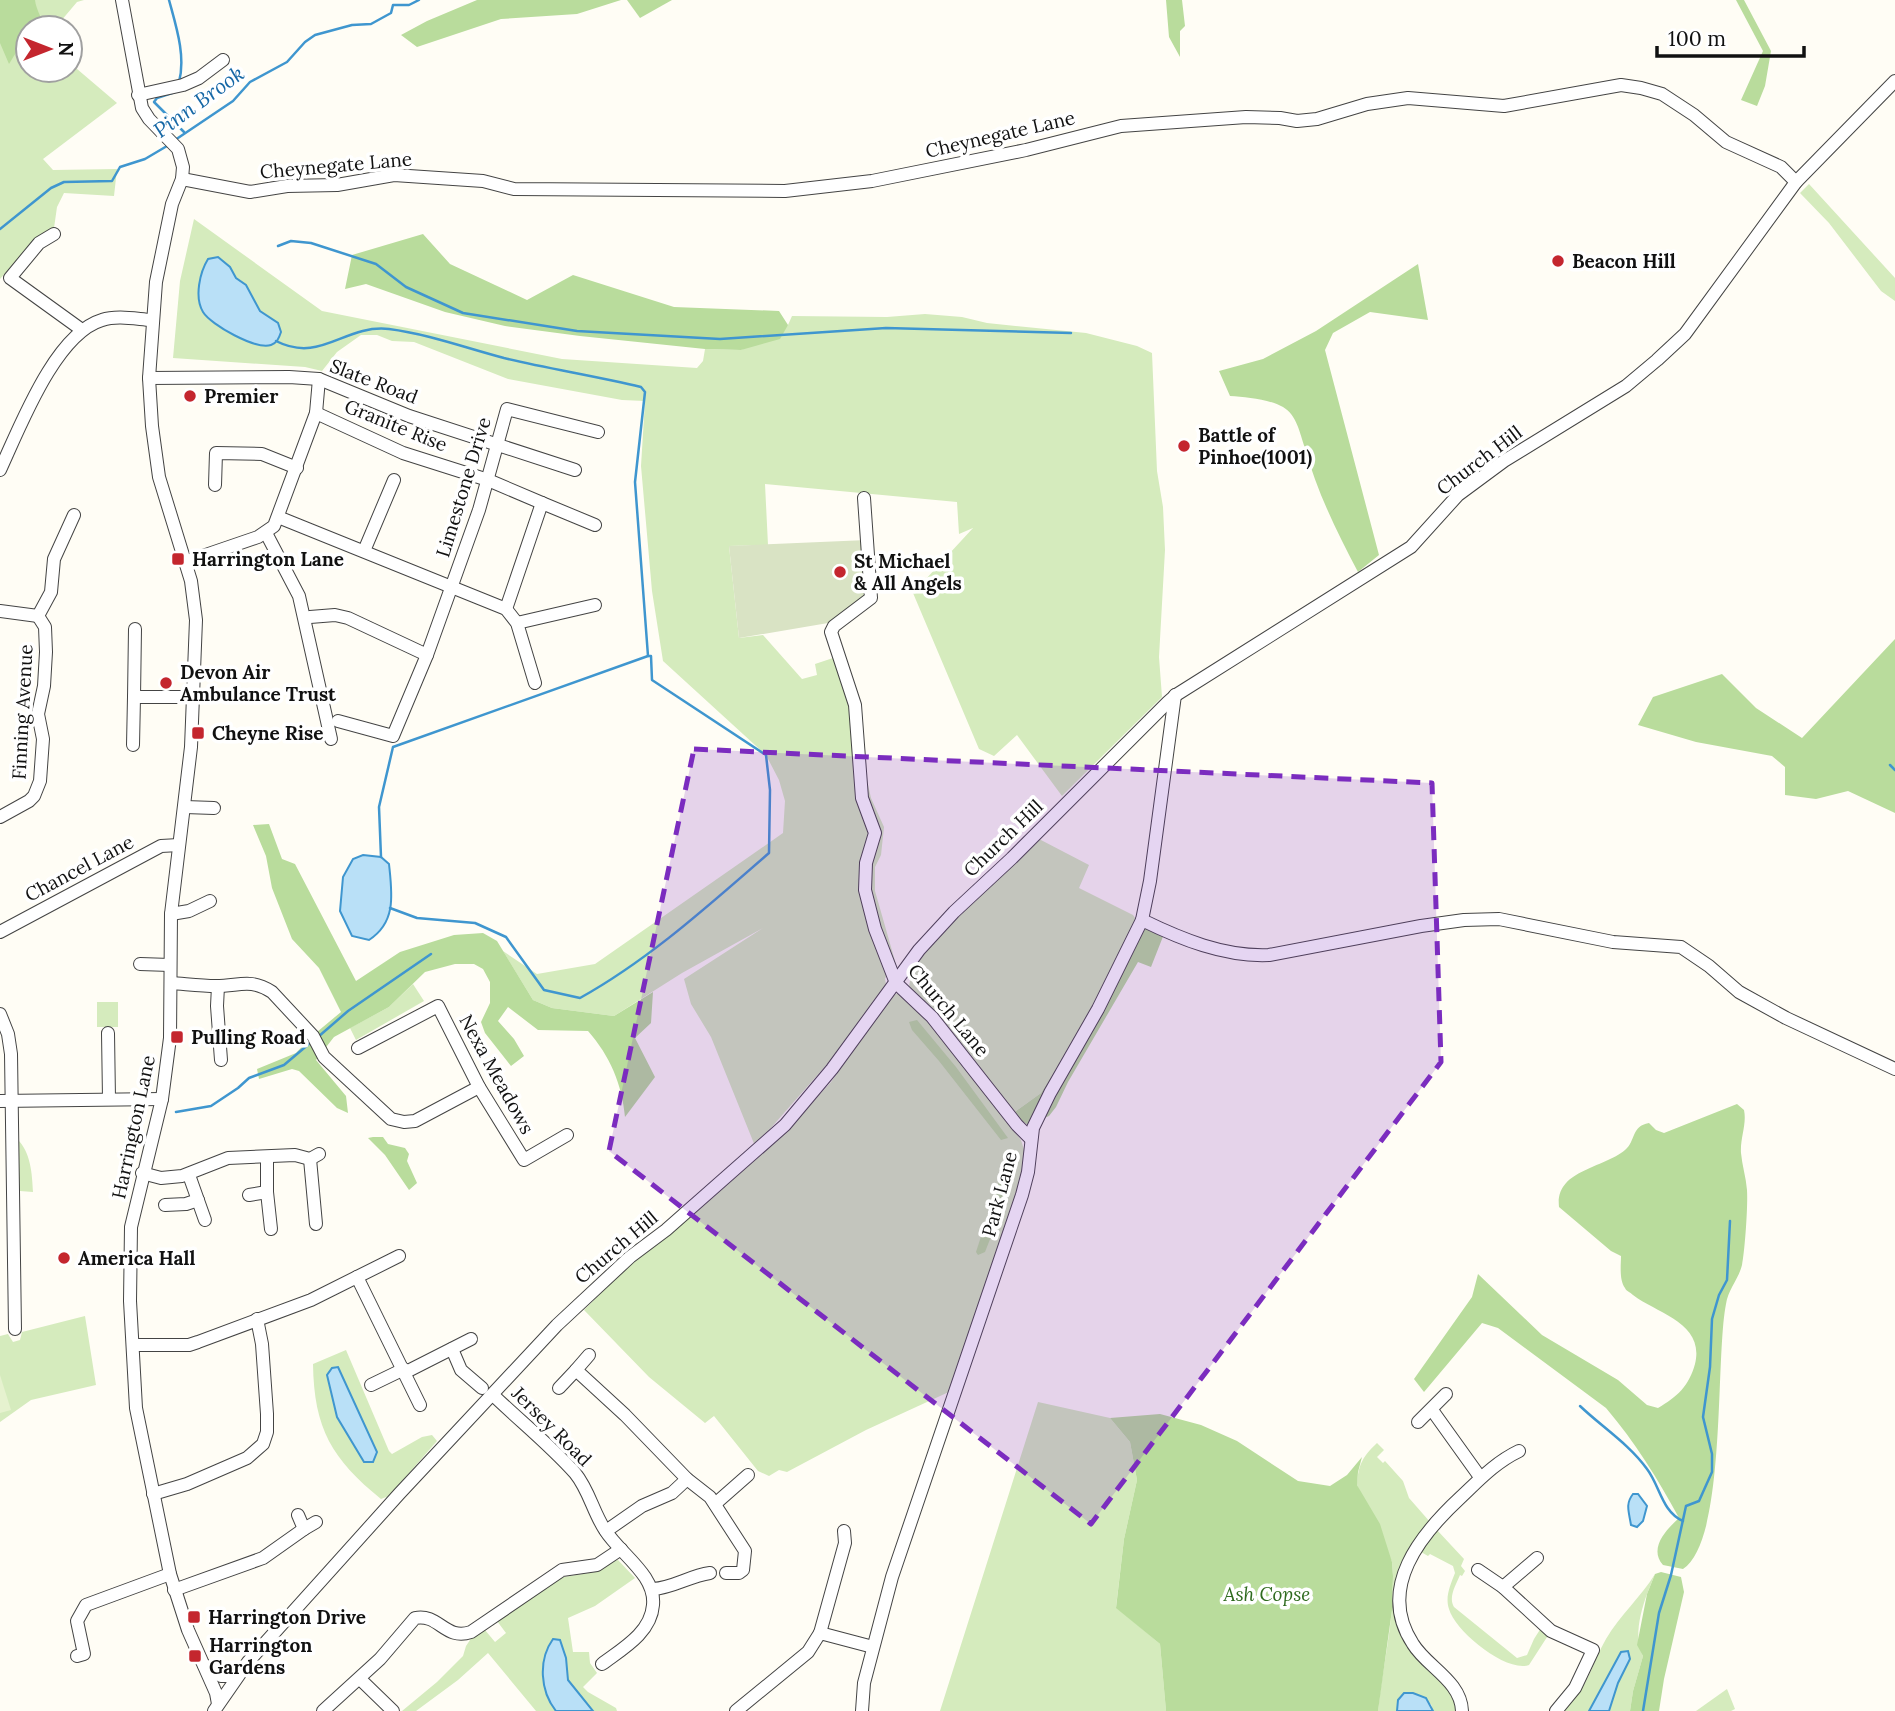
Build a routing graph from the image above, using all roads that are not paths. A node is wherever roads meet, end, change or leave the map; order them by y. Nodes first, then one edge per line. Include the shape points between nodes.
1 (122, 0) edge
2 (223, 60) dead end
3 (1895, 81) edge
4 (138, 95) junction
5 (182, 179) junction
6 (1797, 182) junction
7 (54, 234) dead end
8 (5, 282) edge
9 (152, 320) junction
10 (82, 330) junction
11 (149, 378) junction
12 (319, 379) junction
13 (316, 413) junction
14 (598, 432) dead end
15 (5, 446) edge
16 (497, 446) junction
17 (297, 468) junction
18 (0, 470) edge
19 (575, 470) dead end
20 (394, 480) dead end
21 (488, 480) junction
22 (215, 485) dead end
23 (864, 498) dead end
24 (548, 506) junction
25 (74, 515) dead end
26 (278, 517) junction
27 (595, 525) dead end
28 (266, 533) junction
29 (364, 551) junction
30 (185, 562) junction
31 (451, 586) junction
32 (595, 606) dead end
33 (506, 609) junction
34 (0, 611) edge
35 (38, 616) junction
36 (310, 617) dead end
37 (517, 624) junction
38 (135, 629) dead end
39 (427, 655) junction
40 (535, 683) dead end
41 (1175, 695) junction
42 (134, 697) junction
43 (192, 698) junction
44 (338, 721) dead end
45 (331, 739) dead end
46 (133, 745) dead end
47 (186, 807) junction
48 (214, 808) dead end
49 (0, 817) edge
50 (179, 845) junction
51 (211, 901) dead end
52 (171, 914) junction
53 (1142, 920) junction
54 (0, 932) edge
55 (140, 964) dead end
56 (170, 965) junction
57 (896, 982) junction
58 (170, 983) junction
59 (218, 986) junction
60 (0, 1014) edge
61 (108, 1033) dead end
62 (358, 1048) dead end
63 (221, 1060) dead end
64 (1895, 1069) edge
65 (479, 1087) junction
66 (162, 1098) junction
67 (109, 1100) junction
68 (6, 1101) edge
69 (567, 1135) dead end
70 (1031, 1139) junction
71 (267, 1157) junction
72 (142, 1173) junction
73 (189, 1175) junction
74 (267, 1192) junction
75 (249, 1195) dead end
76 (198, 1200) junction
77 (165, 1205) dead end
78 (205, 1220) dead end
79 (316, 1224) dead end
80 (271, 1229) dead end
81 (399, 1256) dead end
82 (357, 1277) junction
83 (7, 1292) edge
84 (257, 1319) junction
85 (15, 1329) dead end
86 (471, 1339) dead end
87 (134, 1345) junction
88 (452, 1349) junction
89 (589, 1355) dead end
90 (576, 1370) junction
91 (405, 1371) junction
92 (371, 1385) dead end
93 (559, 1388) dead end
94 (488, 1392) junction
95 (1446, 1394) dead end
96 (420, 1405) dead end
97 (1433, 1410) junction
98 (1418, 1422) dead end
99 (1519, 1451) dead end
100 (748, 1475) dead end
101 (1480, 1477) junction
102 (687, 1479) junction
103 (153, 1494) junction
104 (715, 1504) junction
105 (298, 1515) dead end
106 (606, 1531) junction
107 (844, 1531) dead end
108 (621, 1549) junction
109 (1537, 1558) dead end
110 (1478, 1570) dead end
111 (710, 1573) dead end
112 (726, 1573) dead end
113 (170, 1574) junction
114 (1503, 1587) junction
115 (653, 1589) junction
116 (174, 1590) junction
117 (820, 1633) junction
118 (873, 1647) junction
119 (77, 1656) dead end
120 (602, 1664) dead end
121 (203, 1665) junction
122 (237, 1676) junction
123 (360, 1679) junction
124 (216, 1707) edge
125 (323, 1711) edge
126 (393, 1711) edge
127 (736, 1711) edge
128 (862, 1711) edge
129 (1462, 1711) edge
130 (1556, 1711) edge

1 - 4 street
2 - 4 street via 199,78
3 - 6 street, Church Hill
4 - 5 street via 149,119 181,156
5 - 6 street, Cheynegate Lane via 250,192 394,175 483,181 514,189 785,191 872,181 1121,126 1245,117 1307,120 1408,98 1504,106 1621,85 1662,94 1726,142 1781,167
5 - 9 street, Harrington Lane via 165,234
6 - 41 street, Church Hill via 1685,334 1626,386 1504,461 1468,488 1411,547
7 - 8 street via 39,243
8 - 10 street
9 - 10 street via 109,319
9 - 11 street, Harrington Lane
10 - 15 street via 55,361
11 - 12 street, Slate Road
11 - 30 street, Harrington Lane via 159,477
12 - 13 street
12 - 16 street, Slate Road
13 - 17 street
13 - 21 street, Granite Rise via 404,453
14 - 16 street, Limestone Drive via 507,409
15 - 18 street
16 - 19 street, Slate Road
16 - 21 street, Limestone Drive
17 - 22 street via 262,454 216,453
17 - 26 street
20 - 29 street
21 - 24 street, Granite Rise
21 - 31 street, Limestone Drive
23 - 57 street, Church Lane via 872,598 831,632 855,705 862,798 875,833 866,863 865,890
24 - 27 street, Granite Rise
24 - 33 street
25 - 35 street via 54,559 51,592
26 - 28 street
26 - 29 street
28 - 30 street
28 - 45 street via 299,596
29 - 31 street
30 - 43 street, Harrington Lane via 195,608
31 - 33 street
31 - 39 street, Limestone Drive
32 - 37 street
33 - 37 street
34 - 35 street
35 - 49 street, Finning Avenue via 46,652 38,714 43,739 40,781 29,801
36 - 39 street via 348,618
37 - 40 street
38 - 42 street
39 - 44 street, Limestone Drive via 393,736
41 - 53 street, Park Lane
41 - 57 street, Church Hill via 954,912
42 - 43 street
42 - 46 street
43 - 47 street, Harrington Lane
47 - 48 street
47 - 50 street, Harrington Lane
50 - 52 street, Harrington Lane
50 - 54 street, Chancel Lane via 161,846
51 - 52 street
52 - 56 street, Harrington Lane
53 - 64 street via 1189,941 1254,956 1421,926 1500,919 1613,942 1681,947 1739,992
53 - 70 street, Park Lane via 1041,1110
55 - 56 street
56 - 58 street, Harrington Lane
57 - 70 street, Church Lane via 932,1017
57 - 94 street, Church Hill via 785,1125 630,1257
58 - 59 street
58 - 66 street, Harrington Lane via 170,1038
59 - 63 street
59 - 65 street via 248,982 272,992 324,1057 397,1122 415,1121
60 - 68 street via 10,1043
61 - 67 street
62 - 65 street, Nexa Meadows via 438,1006
65 - 69 street, Nexa Meadows via 524,1160
66 - 67 street
66 - 72 street, Harrington Lane
67 - 68 street
68 - 83 street
70 - 118 street, Park Lane via 1022,1195 909,1523
71 - 73 street via 223,1159
71 - 74 street
71 - 79 street via 314,1157
72 - 73 street via 162,1178
72 - 87 street, Harrington Lane via 131,1227
73 - 76 street
74 - 75 street
74 - 80 street
76 - 77 street
76 - 78 street
81 - 82 street
82 - 84 street
82 - 91 street
83 - 85 street
84 - 87 street via 189,1345
84 - 103 street via 267,1414 263,1444 247,1458
86 - 88 street
87 - 103 street, Harrington Lane via 136,1408
88 - 91 street
88 - 94 street, Jersey Road via 461,1370
89 - 90 street
90 - 93 street
90 - 102 street
91 - 92 street
91 - 96 street
94 - 106 street, Jersey Road via 575,1473
94 - 122 street, Church Hill
95 - 97 street
97 - 98 street
97 - 101 street
99 - 101 street
100 - 104 street
101 - 129 street via 1418,1543 1400,1595 1407,1635 1459,1695
102 - 104 street
102 - 106 street via 672,1493 642,1506
103 - 113 street, Harrington Lane
104 - 112 street via 745,1551 743,1570
105 - 116 street via 310,1525 263,1558
106 - 108 street, Jersey Road
107 - 117 street via 845,1543
108 - 115 street, Jersey Road
108 - 123 street via 597,1564 562,1570 471,1632 455,1634 425,1617 415,1618
109 - 114 street
110 - 114 street
111 - 115 street
113 - 116 street, Harrington Lane
113 - 119 street via 86,1605 77,1621 85,1654
114 - 130 street via 1551,1631 1593,1650 1575,1688
115 - 120 street via 649,1621
116 - 121 street, Harrington Lane
117 - 118 street
117 - 127 street via 808,1652
118 - 128 street, Park Lane
121 - 122 street via 221,1676
121 - 124 street, Harrington Lane via 216,1693
122 - 124 street, Church Hill
123 - 125 street
123 - 126 street

